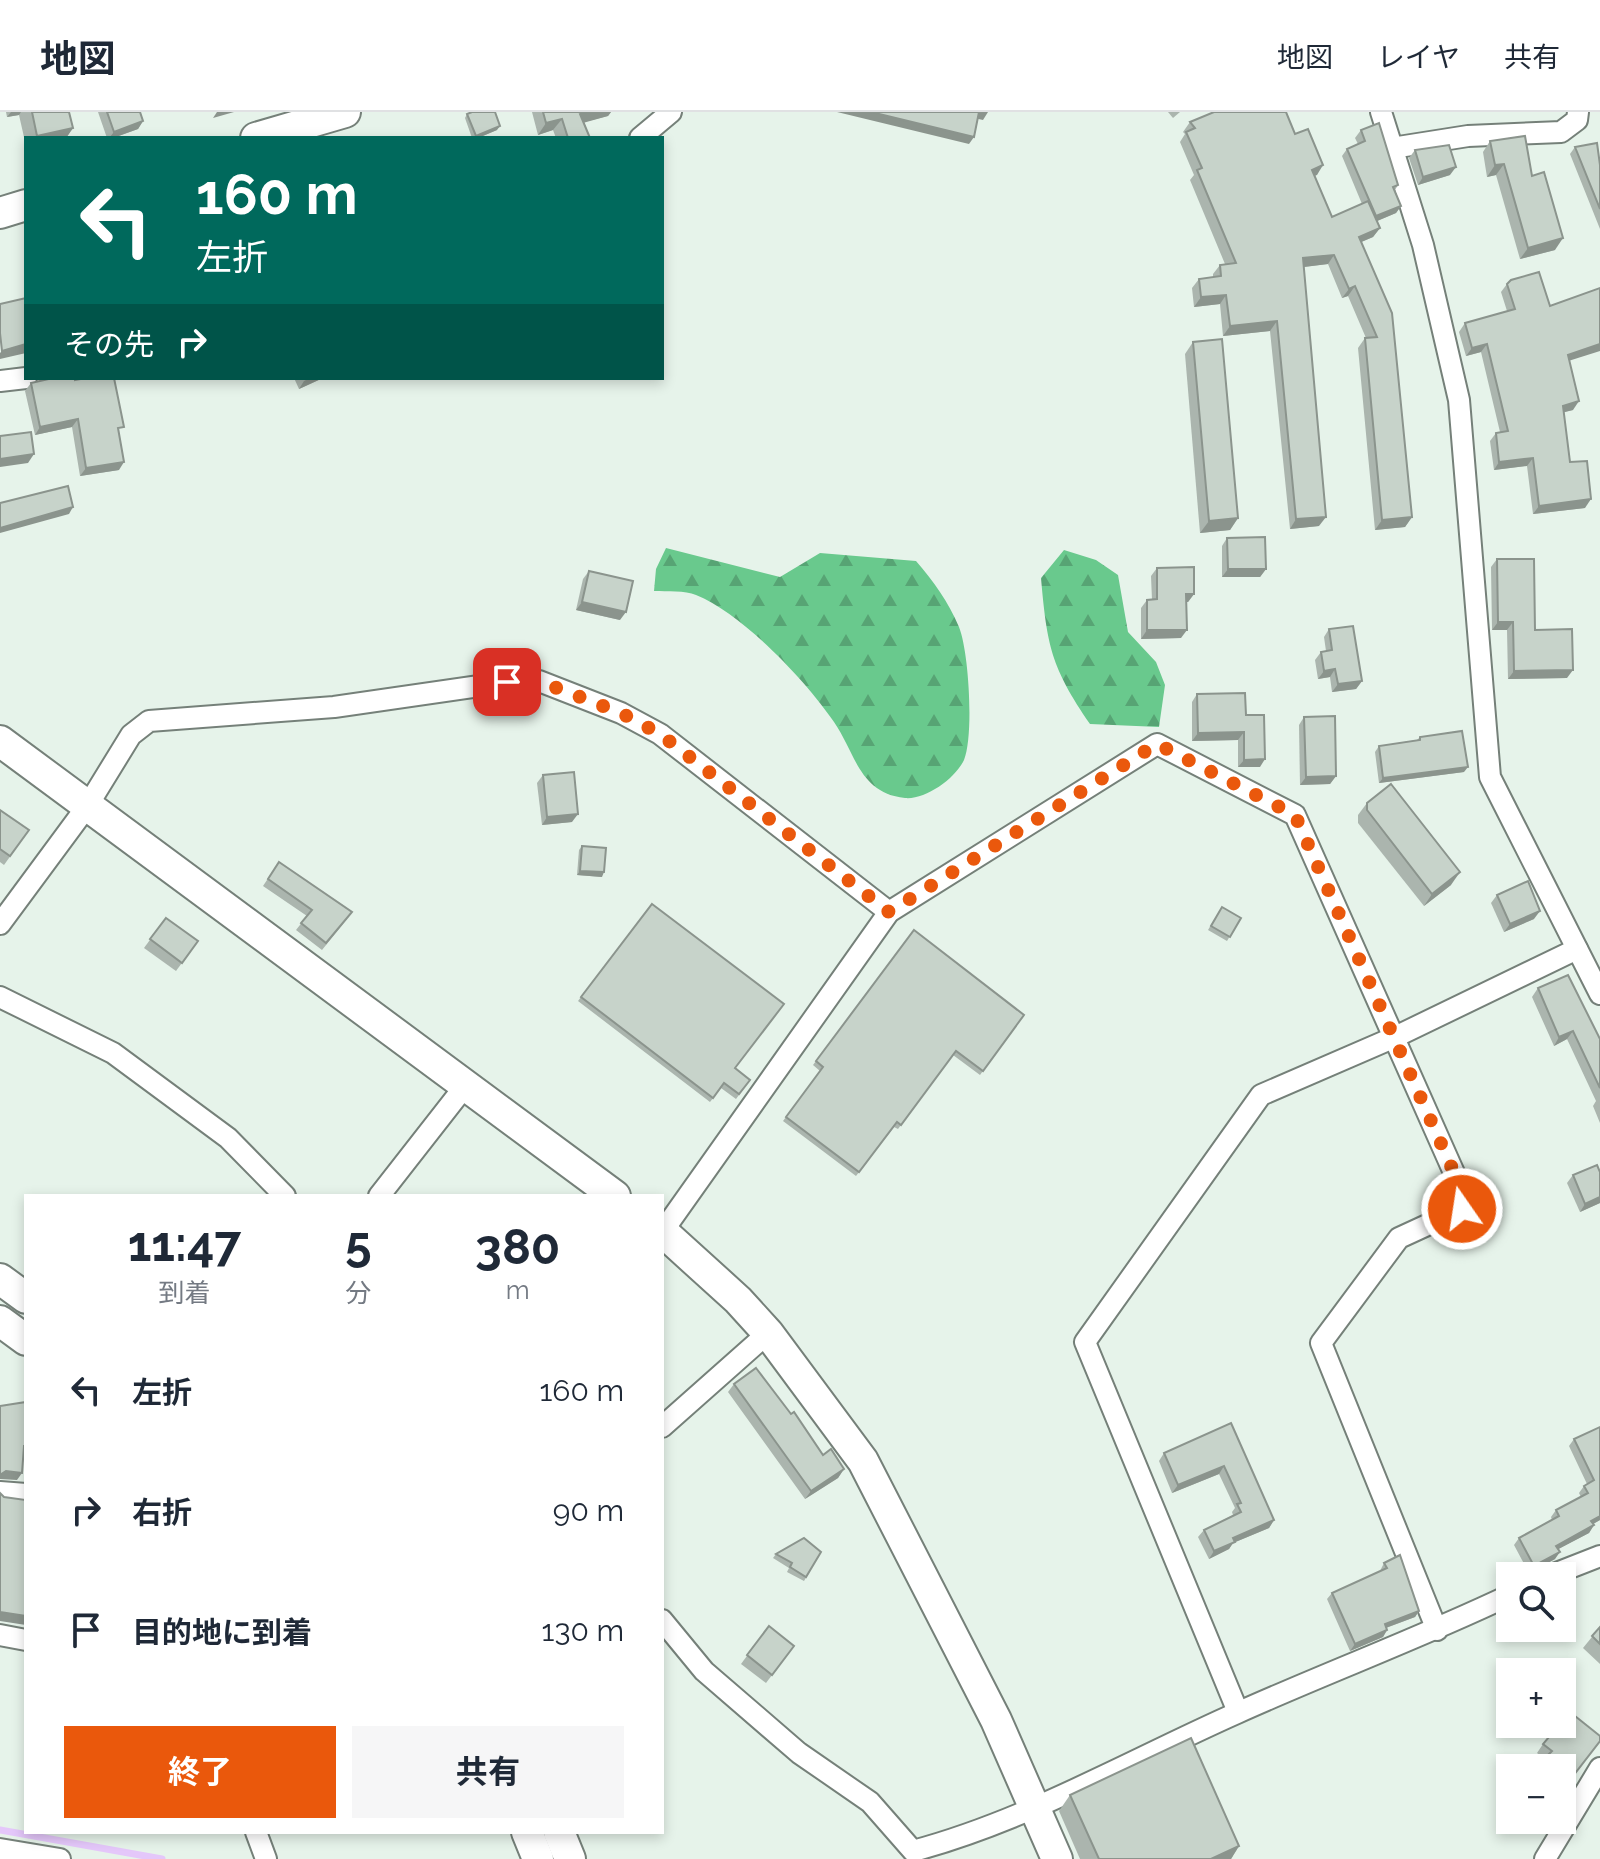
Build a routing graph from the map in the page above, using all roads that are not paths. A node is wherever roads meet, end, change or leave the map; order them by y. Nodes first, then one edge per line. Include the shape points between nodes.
1 (345, 112) edge
2 (671, 112) edge
3 (1381, 112) edge
4 (1578, 112) edge
5 (263, 136) edge
6 (642, 136) edge
7 (1392, 148) junction
8 (24, 206) edge
9 (0, 213) edge
10 (24, 378) edge
11 (0, 381) edge
12 (0, 741) edge
13 (88, 805) junction
14 (889, 912) junction
15 (0, 924) edge
16 (1577, 949) junction
17 (1600, 994) edge
18 (0, 997) edge
19 (1395, 1037) junction
20 (465, 1086) junction
21 (283, 1194) edge
22 (381, 1194) edge
23 (612, 1194) edge
24 (664, 1228) edge
25 (664, 1233) edge
26 (0, 1279) edge
27 (24, 1297) edge
28 (0, 1321) edge
29 (768, 1333) junction
30 (24, 1339) edge
31 (664, 1425) edge
32 (0, 1492) edge
33 (24, 1494) edge
34 (1600, 1556) edge
35 (1576, 1565) edge
36 (1496, 1602) edge
37 (664, 1622) edge
38 (1437, 1630) junction
39 (0, 1635) edge
40 (24, 1640) edge
41 (1238, 1712) junction
42 (1600, 1768) edge
43 (1034, 1807) junction
44 (257, 1834) edge
45 (528, 1834) edge
46 (560, 1834) edge
47 (0, 1849) edge
48 (60, 1859) edge
49 (266, 1859) edge
50 (538, 1859) edge
51 (570, 1859) edge
52 (1057, 1859) edge
53 (1545, 1859) edge

1 - 5 street
2 - 6 street
3 - 7 street
4 - 7 street via 1577,120 1561,132 1468,136
7 - 16 street via 1423,245 1459,400 1490,777
8 - 9 street
10 - 11 street
12 - 13 street
13 - 14 street via 131,735 149,721 334,707 539,681 660,734
13 - 15 street
13 - 20 street
14 - 19 street via 1157,744 1295,815
14 - 24 street
16 - 17 street
16 - 19 street
18 - 21 street via 113,1053 228,1138
19 - 38 street via 1463,1193 1462,1209 1399,1238 1321,1343
19 - 41 street via 1261,1095 1085,1342
20 - 22 street
20 - 23 street
25 - 29 street
26 - 27 street
28 - 30 street
29 - 31 street
29 - 43 street via 863,1461 996,1720
32 - 33 street
34 - 35 street
36 - 38 street
37 - 43 street via 704,1671 799,1753 870,1802 913,1851
38 - 41 street
39 - 40 street
41 - 43 street
42 - 53 street
43 - 52 street
44 - 49 street
45 - 50 street
46 - 51 street
47 - 48 street

